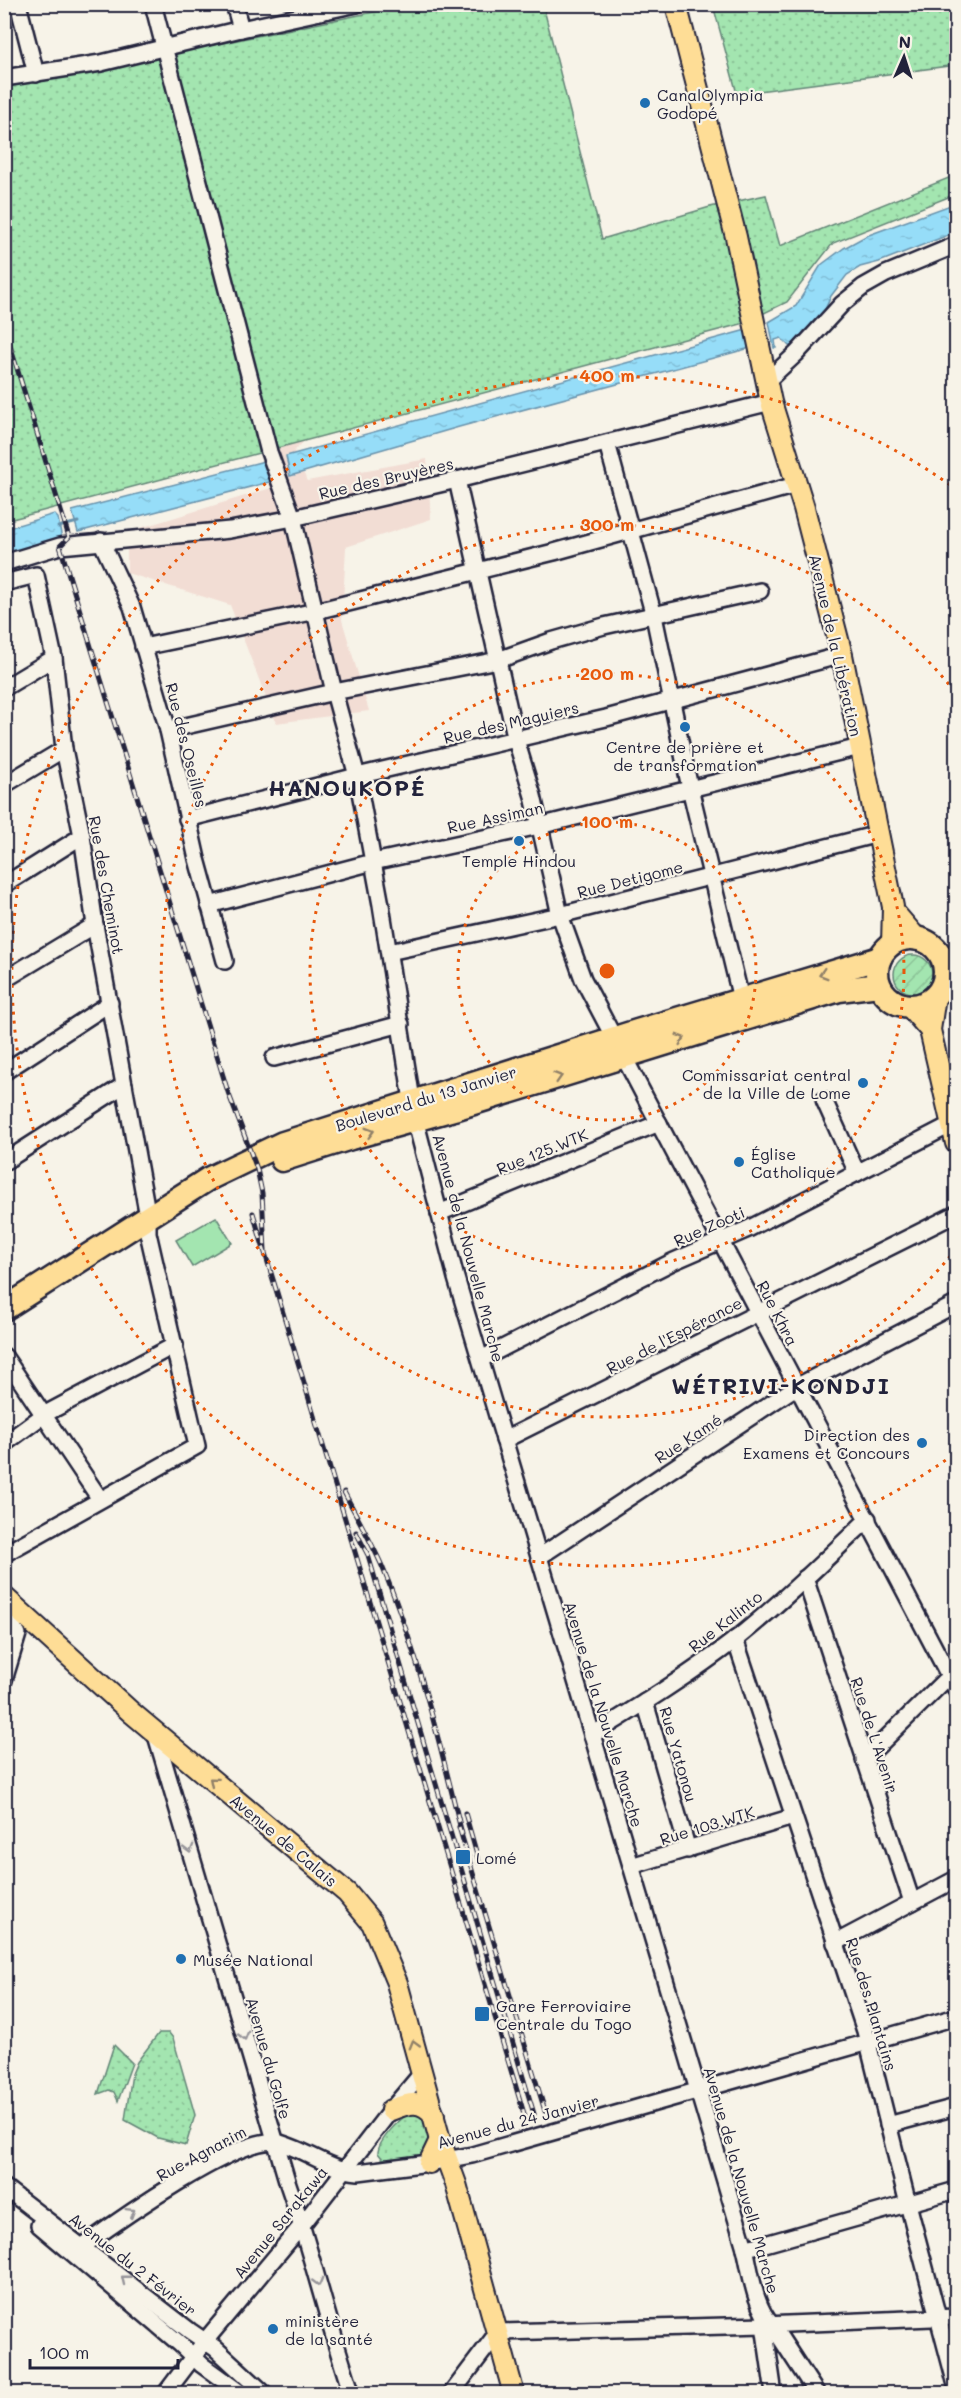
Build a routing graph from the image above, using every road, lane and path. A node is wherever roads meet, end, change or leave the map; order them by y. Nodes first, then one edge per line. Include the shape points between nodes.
1 (18, 4) edge
2 (153, 4) edge
3 (234, 4) edge
4 (676, 4) edge
5 (347, 6) edge
6 (241, 29) junction
7 (164, 49) junction
8 (36, 74) junction
9 (4, 78) edge
10 (957, 245) edge
11 (768, 380) junction
12 (771, 402) junction
13 (607, 443) junction
14 (457, 480) junction
15 (796, 485) junction
16 (293, 518) junction
17 (630, 531) junction
18 (101, 541) junction
19 (4, 563) edge
20 (478, 571) junction
21 (4, 583) edge
22 (760, 591) dead end
23 (316, 611) junction
24 (654, 616) junction
25 (143, 647) junction
26 (842, 655) junction
27 (54, 658) junction
28 (498, 660) junction
29 (4, 688) edge
30 (334, 692) junction
31 (673, 700) junction
32 (168, 730) junction
33 (516, 740) junction
34 (860, 747) junction
35 (64, 749) junction
36 (357, 776) junction
37 (4, 785) edge
38 (690, 788) junction
39 (187, 819) junction
40 (539, 826) junction
41 (878, 834) junction
42 (82, 836) junction
43 (373, 862) junction
44 (711, 877) junction
45 (4, 885) edge
46 (209, 904) junction
47 (894, 912) junction
48 (560, 915) junction
49 (95, 925) junction
50 (918, 940) junction
51 (886, 951) junction
52 (389, 952) junction
53 (225, 961) dead end
54 (4, 980) edge
55 (946, 980) edge
56 (879, 986) junction
57 (741, 999) junction
58 (110, 1004) junction
59 (909, 1006) junction
60 (400, 1024) junction
61 (930, 1030) junction
62 (620, 1048) junction
63 (274, 1058) dead end
64 (4, 1072) edge
65 (124, 1084) junction
66 (824, 1100) dead end
67 (414, 1110) junction
68 (660, 1123) junction
69 (952, 1124) junction
70 (957, 1143) edge
71 (4, 1162) edge
72 (857, 1173) junction
73 (439, 1213) junction
74 (957, 1214) edge
75 (148, 1225) junction
76 (721, 1240) junction
77 (957, 1304) edge
78 (4, 1309) edge
79 (758, 1313) junction
80 (4, 1323) edge
81 (175, 1346) junction
82 (4, 1356) edge
83 (481, 1359) junction
84 (796, 1387) junction
85 (45, 1414) junction
86 (504, 1440) junction
87 (4, 1444) edge
88 (100, 1499) junction
89 (868, 1519) junction
90 (4, 1554) edge
91 (539, 1557) junction
92 (805, 1578) junction
93 (4, 1597) edge
94 (22, 1612) junction
95 (16, 1634) edge
96 (735, 1639) junction
97 (4, 1680) edge
98 (954, 1680) edge
99 (645, 1702) junction
100 (155, 1732) junction
101 (592, 1735) junction
102 (864, 1760) junction
103 (793, 1817) junction
104 (688, 1850) junction
105 (631, 1866) junction
106 (957, 1879) edge
107 (912, 1902) junction
108 (835, 1943) junction
109 (957, 2017) edge
110 (867, 2042) junction
111 (422, 2073) junction
112 (697, 2090) junction
113 (957, 2107) edge
114 (391, 2110) junction
115 (434, 2115) junction
116 (888, 2125) junction
117 (371, 2138) junction
118 (440, 2140) junction
119 (275, 2142) junction
120 (449, 2160) junction
121 (429, 2163) junction
122 (383, 2168) junction
123 (345, 2171) junction
124 (4, 2187) edge
125 (957, 2190) edge
126 (4, 2196) edge
127 (908, 2204) junction
128 (302, 2225) junction
129 (83, 2246) junction
130 (745, 2248) junction
131 (957, 2317) edge
132 (938, 2318) junction
133 (767, 2322) junction
134 (498, 2332) junction
135 (205, 2341) junction
136 (193, 2356) junction
137 (794, 2357) junction
138 (229, 2363) junction
139 (771, 2370) junction
140 (220, 2376) junction
141 (957, 2385) edge
142 (165, 2394) edge
143 (242, 2394) edge
144 (265, 2394) edge
145 (352, 2394) edge
146 (450, 2394) edge
147 (514, 2394) edge
148 (774, 2394) edge
149 (818, 2394) edge

1 - 8 street
2 - 7 street, Avenue de la Nouvelle Marche
3 - 6 street
4 - 11 main road, Avenue de la Libération
5 - 6 street
6 - 7 street
7 - 8 street
7 - 16 street, Avenue de la Nouvelle Marche via 271,457
8 - 9 street
10 - 11 street via 862,287
11 - 12 main road, Avenue de la Libération
12 - 13 street, Rue des Bruyères
12 - 15 main road, Avenue de la Libération
13 - 14 street, Rue des Bruyères
13 - 17 street
14 - 16 street, Rue des Bruyères
14 - 20 street, Rue Khra
15 - 17 street
15 - 26 main road, Avenue de la Libération
16 - 18 street, Rue des Bruyères via 230,530
16 - 23 street, Avenue de la Nouvelle Marche
17 - 20 street
17 - 24 street
18 - 19 street, Rue des Bruyères via 60,546
18 - 25 street, Rue des Oseilles via 132,607
20 - 23 street
20 - 28 street, Rue Khra
21 - 27 street, Rue des Cheminot via 36,575
22 - 24 street
23 - 25 street
23 - 30 street, Avenue de la Nouvelle Marche
24 - 28 street via 581,632
24 - 31 street
25 - 32 street, Rue des Oseilles
26 - 31 street, Rue des Maguiers
26 - 34 main road, Avenue de la Libération
27 - 29 street
27 - 35 street, Rue des Cheminot
28 - 30 street
28 - 33 street, Rue Khra
30 - 32 street
30 - 36 street, Avenue de la Nouvelle Marche
31 - 33 street, Rue des Maguiers
31 - 38 street
32 - 39 street, Rue des Oseilles
33 - 36 street, Rue des Maguiers
33 - 40 street, Rue Khra
34 - 38 street, Rue Assiman
34 - 41 main road, Avenue de la Libération
35 - 37 street
35 - 42 street, Rue des Cheminot
36 - 39 street, Rue des Maguiers
36 - 43 street, Avenue de la Nouvelle Marche
38 - 40 street, Rue Assiman
38 - 44 street
39 - 46 street, Rue des Oseilles
40 - 43 street, Rue Assiman
40 - 48 street, Rue Khra
41 - 44 street, Rue Detigome
41 - 47 main road, Avenue de la Libération
42 - 45 street
42 - 49 street, Rue des Cheminot
43 - 46 street, Rue Assiman
43 - 52 street, Avenue de la Nouvelle Marche
44 - 48 street, Rue Detigome
44 - 57 street
46 - 53 street, Rue des Oseilles
47 - 50 main road
47 - 51 main road
48 - 52 street, Rue Detigome
48 - 62 street, Rue Khra via 583,979
49 - 54 street
49 - 58 street, Rue des Cheminot
50 - 51 highway via 900,940
50 - 55 highway via 934,948
51 - 56 highway via 877,976
51 -> 57 highway, Boulevard du 13 Janvier
52 - 60 street, Avenue de la Nouvelle Marche
55 - 59 highway via 927,1002
55 - 61 main road
56 - 59 highway via 893,1002
62 -> 56 highway, Boulevard du 13 Janvier via 839,990
57 - 62 highway, Boulevard du 13 Janvier
58 - 64 street
58 - 65 street, Rue des Cheminot
59 - 61 main road
60 - 63 street
60 - 67 street, Avenue de la Nouvelle Marche
61 - 69 main road
62 - 67 highway, Boulevard du 13 Janvier via 477,1083
62 - 68 street, Rue Khra
65 - 71 street
65 - 75 street, Rue des Cheminot
66 - 72 street
67 - 73 street, Avenue de la Nouvelle Marche
67 - 75 highway, Boulevard du 13 Janvier via 351,1138 257,1169
68 - 73 street, Rue 125.WTK
68 - 76 street, Rue Khra
69 - 70 main road
69 - 72 street, Rue Zooti
72 - 76 street, Rue Zooti
73 - 83 street, Avenue de la Nouvelle Marche
74 - 79 street, Rue de l'Espérance
75 - 78 highway, Boulevard du 13 Janvier
75 - 80 highway, Boulevard du 13 Janvier
75 - 81 street, Rue des Cheminot
76 - 79 street, Rue Khra
76 - 83 street, Rue Zooti
77 - 84 street, Rue Kamé
79 - 84 street, Rue Khra
79 - 86 street, Rue de l'Espérance
81 - 85 street
81 - 88 street, Rue des Cheminot via 197,1446
82 - 85 street
83 - 86 street, Avenue de la Nouvelle Marche
84 - 89 street, Rue Khra
84 - 91 street, Rue Kamé
85 - 87 street
85 - 88 street
86 - 91 street, Avenue de la Nouvelle Marche
88 - 90 street
89 - 92 street, Rue Kalinto
89 - 98 street, Rue Khra
91 - 101 street, Avenue de la Nouvelle Marche
92 - 96 street, Rue Kalinto
92 - 102 street, Rue de L'Avenir
93 - 94 main road, Avenue de Calais
94 - 95 main road, Avenue de Calais
94 - 95 street
95 - 97 street
95 - 100 main road, Avenue de Calais
96 - 99 street, Rue Kalinto
96 - 103 street, Rue des Plantains
98 - 102 street
99 - 101 street, Rue Kalinto
99 - 104 street, Rue Yatonou
111 -> 100 main road, Avenue de Calais via 397,1983 365,1913 326,1874
100 -> 119 street, Avenue du Golfe
101 - 105 street, Avenue de la Nouvelle Marche
102 - 107 street, Rue de L'Avenir
103 - 104 street, Rue 103.WTK
103 - 108 street, Rue des Plantains
104 - 105 street, Rue 103.WTK
105 - 112 street, Avenue de la Nouvelle Marche
106 - 107 street
107 - 108 street
108 - 110 street, Rue des Plantains
109 - 110 street
110 - 112 street, Avenue du 24 Janvier
110 - 116 street, Rue des Plantains
111 - 114 street, Avenue Sarakawa
111 - 115 main road, Avenue de Calais
112 - 120 street, Avenue du 24 Janvier
112 - 130 street, Avenue de la Nouvelle Marche
113 - 116 street
114 - 115 main road via 418,2104
114 - 117 street, Avenue Sarakawa
115 - 118 main road, Avenue de Calais
116 - 127 street, Rue des Plantains
117 - 122 street via 375,2159
117 - 123 street, Avenue Sarakawa
118 - 120 main road, Avenue de Calais
118 - 121 main road
119 - 123 street
119 - 128 street, Avenue du Golfe
129 -> 119 street, Rue Agnarim via 196,2172 251,2144
120 - 121 street, Avenue du 24 Janvier
120 - 134 main road, Avenue de Calais
121 - 122 street, Avenue du 24 Janvier
122 - 123 street, Avenue du 24 Janvier
123 - 128 street, Avenue Sarakawa
124 - 129 street, Avenue du 2 Février
125 - 127 street
126 - 136 street, Avenue du 2 Février
127 - 130 street
127 - 132 street, Rue des Plantains
128 - 135 street, Avenue Sarakawa
128 -> 145 street, Avenue du Golfe
135 -> 129 street, Avenue du 2 Février
130 - 133 street, Avenue de la Nouvelle Marche
131 - 132 street
132 - 133 street
132 - 141 street, Rue des Plantains
133 - 134 street
133 - 137 street
133 - 139 street
134 - 146 street
134 - 147 main road, Avenue de Calais
135 - 136 street, Avenue Sarakawa
135 - 138 street, Avenue du 2 Février
136 - 140 street, Avenue du 2 Février
136 - 142 street, Avenue Sarakawa
137 - 139 street via 779,2354 773,2359
137 - 149 street
138 - 140 street
138 - 144 street, Avenue du 2 Février
139 - 148 street
140 - 143 street, Avenue du 2 Février

